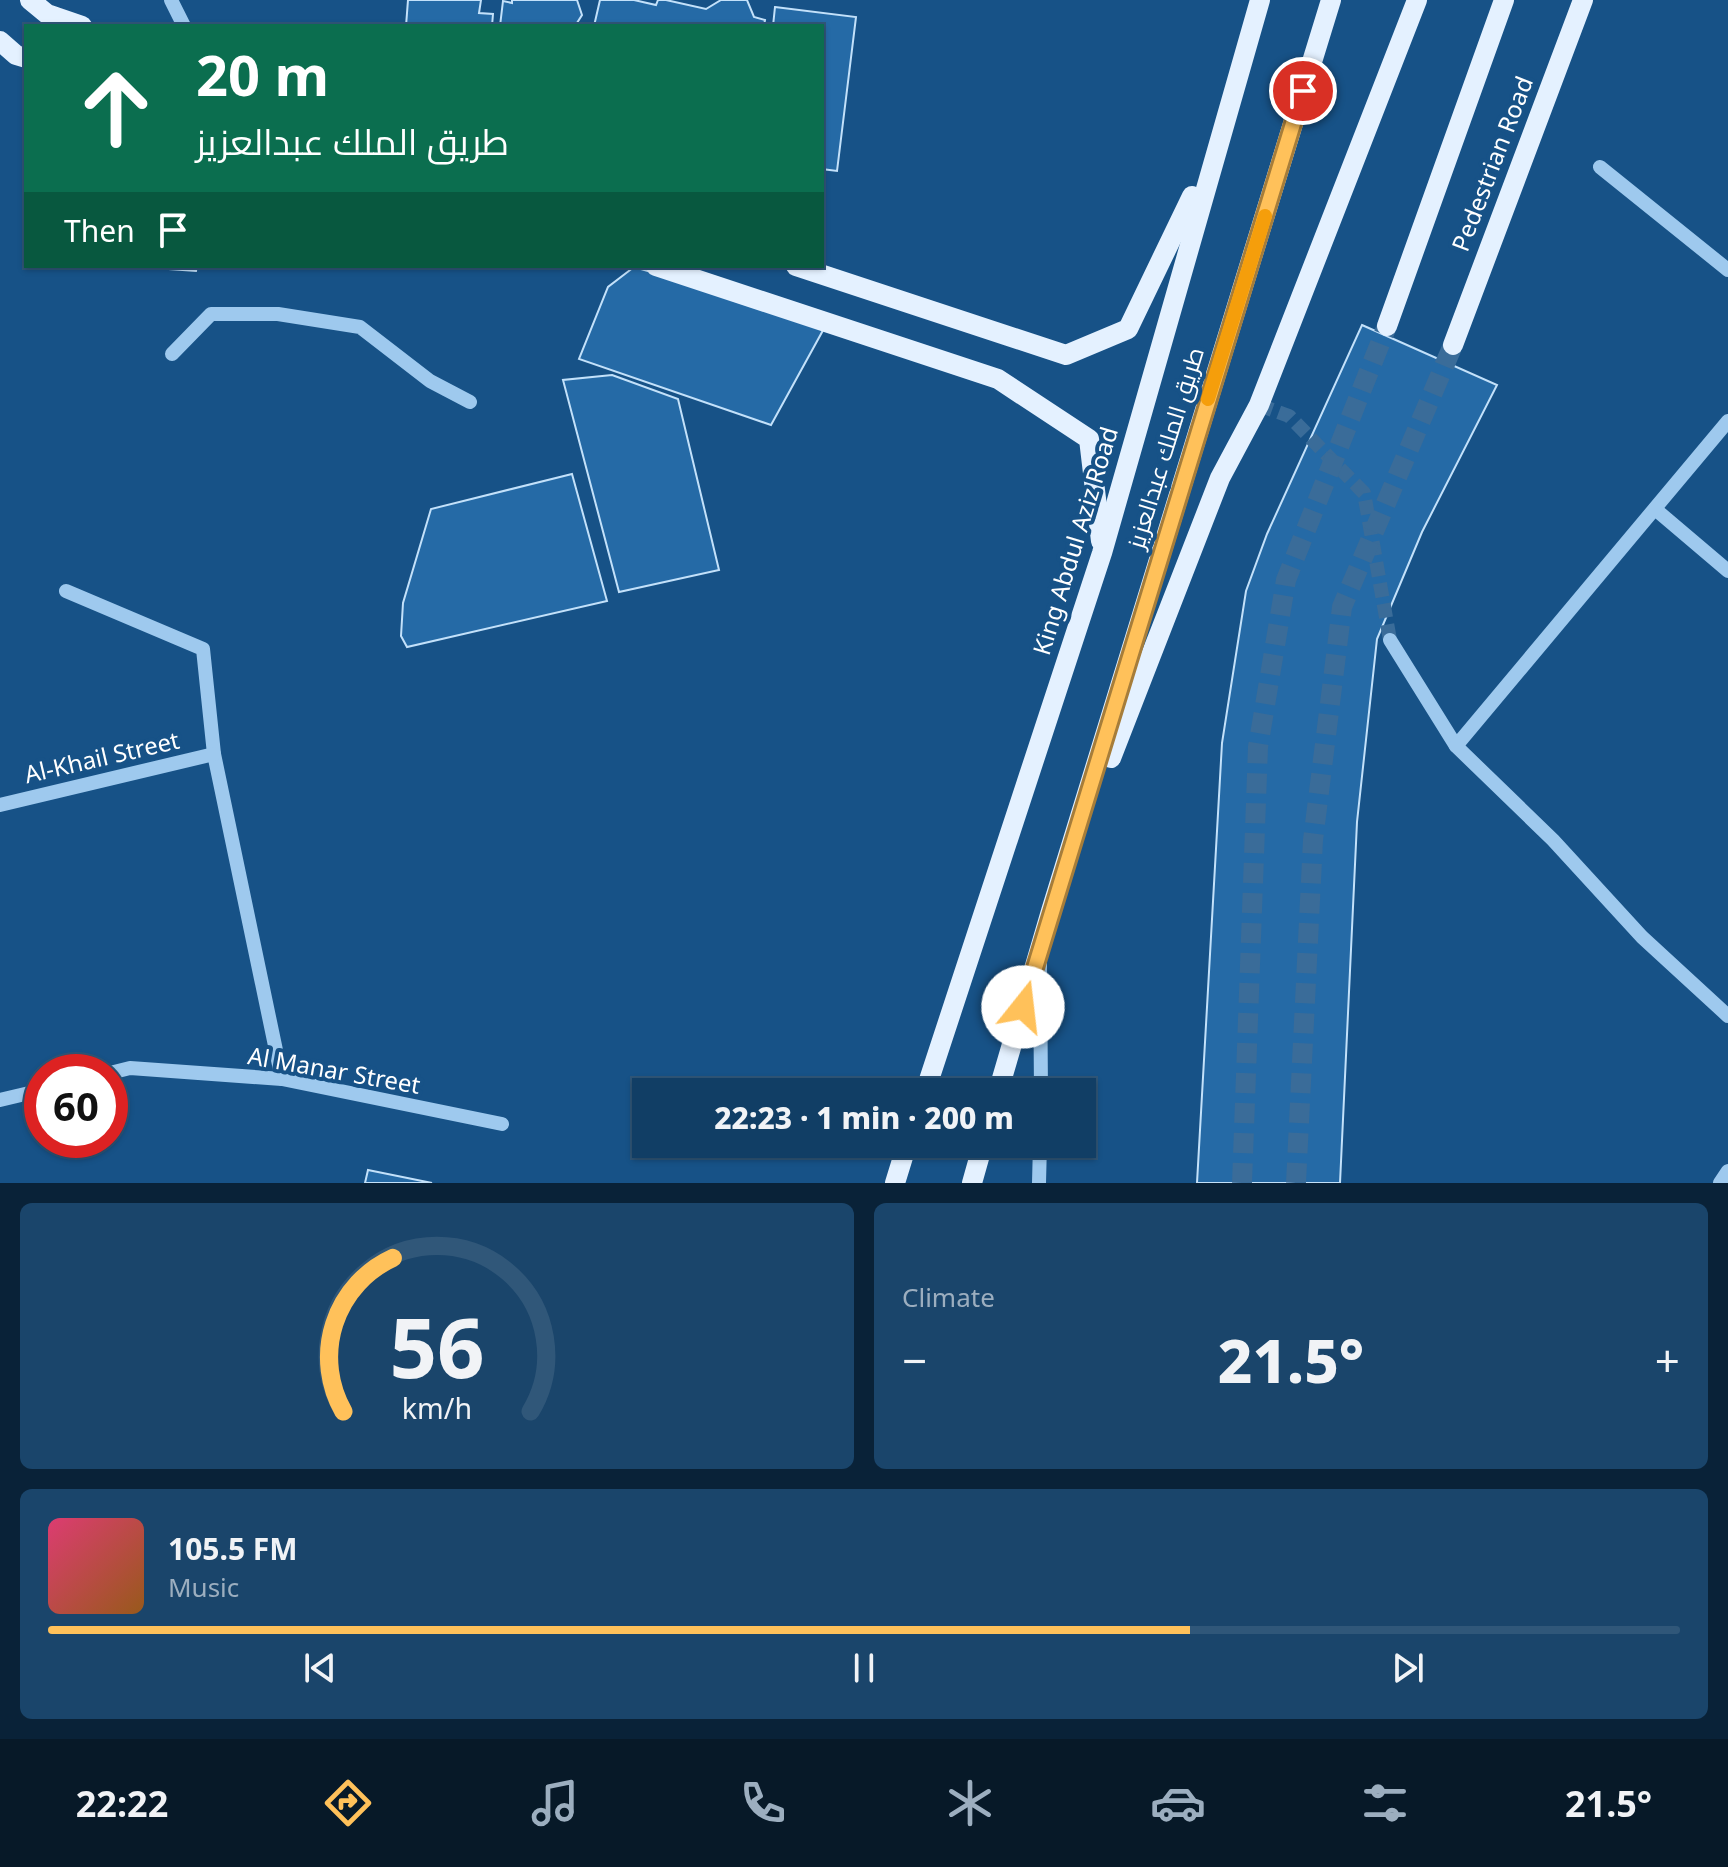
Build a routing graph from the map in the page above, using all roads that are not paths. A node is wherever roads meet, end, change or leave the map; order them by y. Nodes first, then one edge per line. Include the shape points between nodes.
1 (30, 0) edge
2 (171, 0) edge
3 (1260, 0) edge
4 (1331, 0) edge
5 (1417, 0) edge
6 (1504, 0) edge
7 (1583, 0) edge
8 (76, 24) edge
9 (183, 24) edge
10 (0, 41) edge
11 (24, 57) edge
12 (1217, 145) junction
13 (1600, 167) dead end
14 (662, 268) edge
15 (802, 268) edge
16 (1728, 270) edge
17 (1387, 326) tunnel mouth
18 (1453, 345) tunnel mouth
19 (172, 354) dead end
20 (470, 402) dead end
21 (1728, 421) edge
22 (1655, 509) junction
23 (1102, 553) junction
24 (1728, 571) edge
25 (66, 591) dead end
26 (1390, 640) tunnel mouth
27 (1456, 746) junction
28 (214, 754) junction
29 (0, 805) edge
30 (1051, 911) junction
31 (1040, 951) junction
32 (1728, 1016) edge
33 (128, 1068) edge
34 (930, 1078) edge
35 (1002, 1078) edge
36 (1041, 1078) edge
37 (282, 1079) junction
38 (24, 1094) edge
39 (0, 1100) edge
40 (502, 1124) dead end
41 (903, 1158) edge
42 (979, 1158) edge
43 (1040, 1158) edge
44 (1728, 1171) edge
45 (895, 1183) edge
46 (972, 1183) edge
47 (1039, 1183) edge
48 (1720, 1183) edge

1 - 8 main road via 47,14
2 - 9 street
3 - 12 main road, King Abdul Aziz Road
4 - 30 main road, طريق الملك عبدالعزيز
5 - 30 main road via 1259,405 1214,492
6 - 17 main road, Pedestrian Road
7 - 18 main road, Pedestrian Road
10 - 11 main road
12 - 15 main road via 1128,329 1066,355
12 - 23 main road, King Abdul Aziz Road
13 - 16 street
14 - 23 main road via 998,379 1089,439
19 - 20 street via 211,314 278,314 360,327 430,381
21 - 22 street
22 - 24 street
22 - 27 street
23 - 34 main road, King Abdul Aziz Road
25 - 28 street via 203,649
26 - 27 street
27 - 32 street via 1642,937
28 - 29 street, Al-Khail Street
28 - 37 street
30 - 31 main road
31 - 35 main road
31 - 36 street
33 - 37 street, Al Manar Street
37 - 40 street, Al Manar Street
38 - 39 street
41 - 45 main road
42 - 46 main road
43 - 47 street
44 - 48 street

